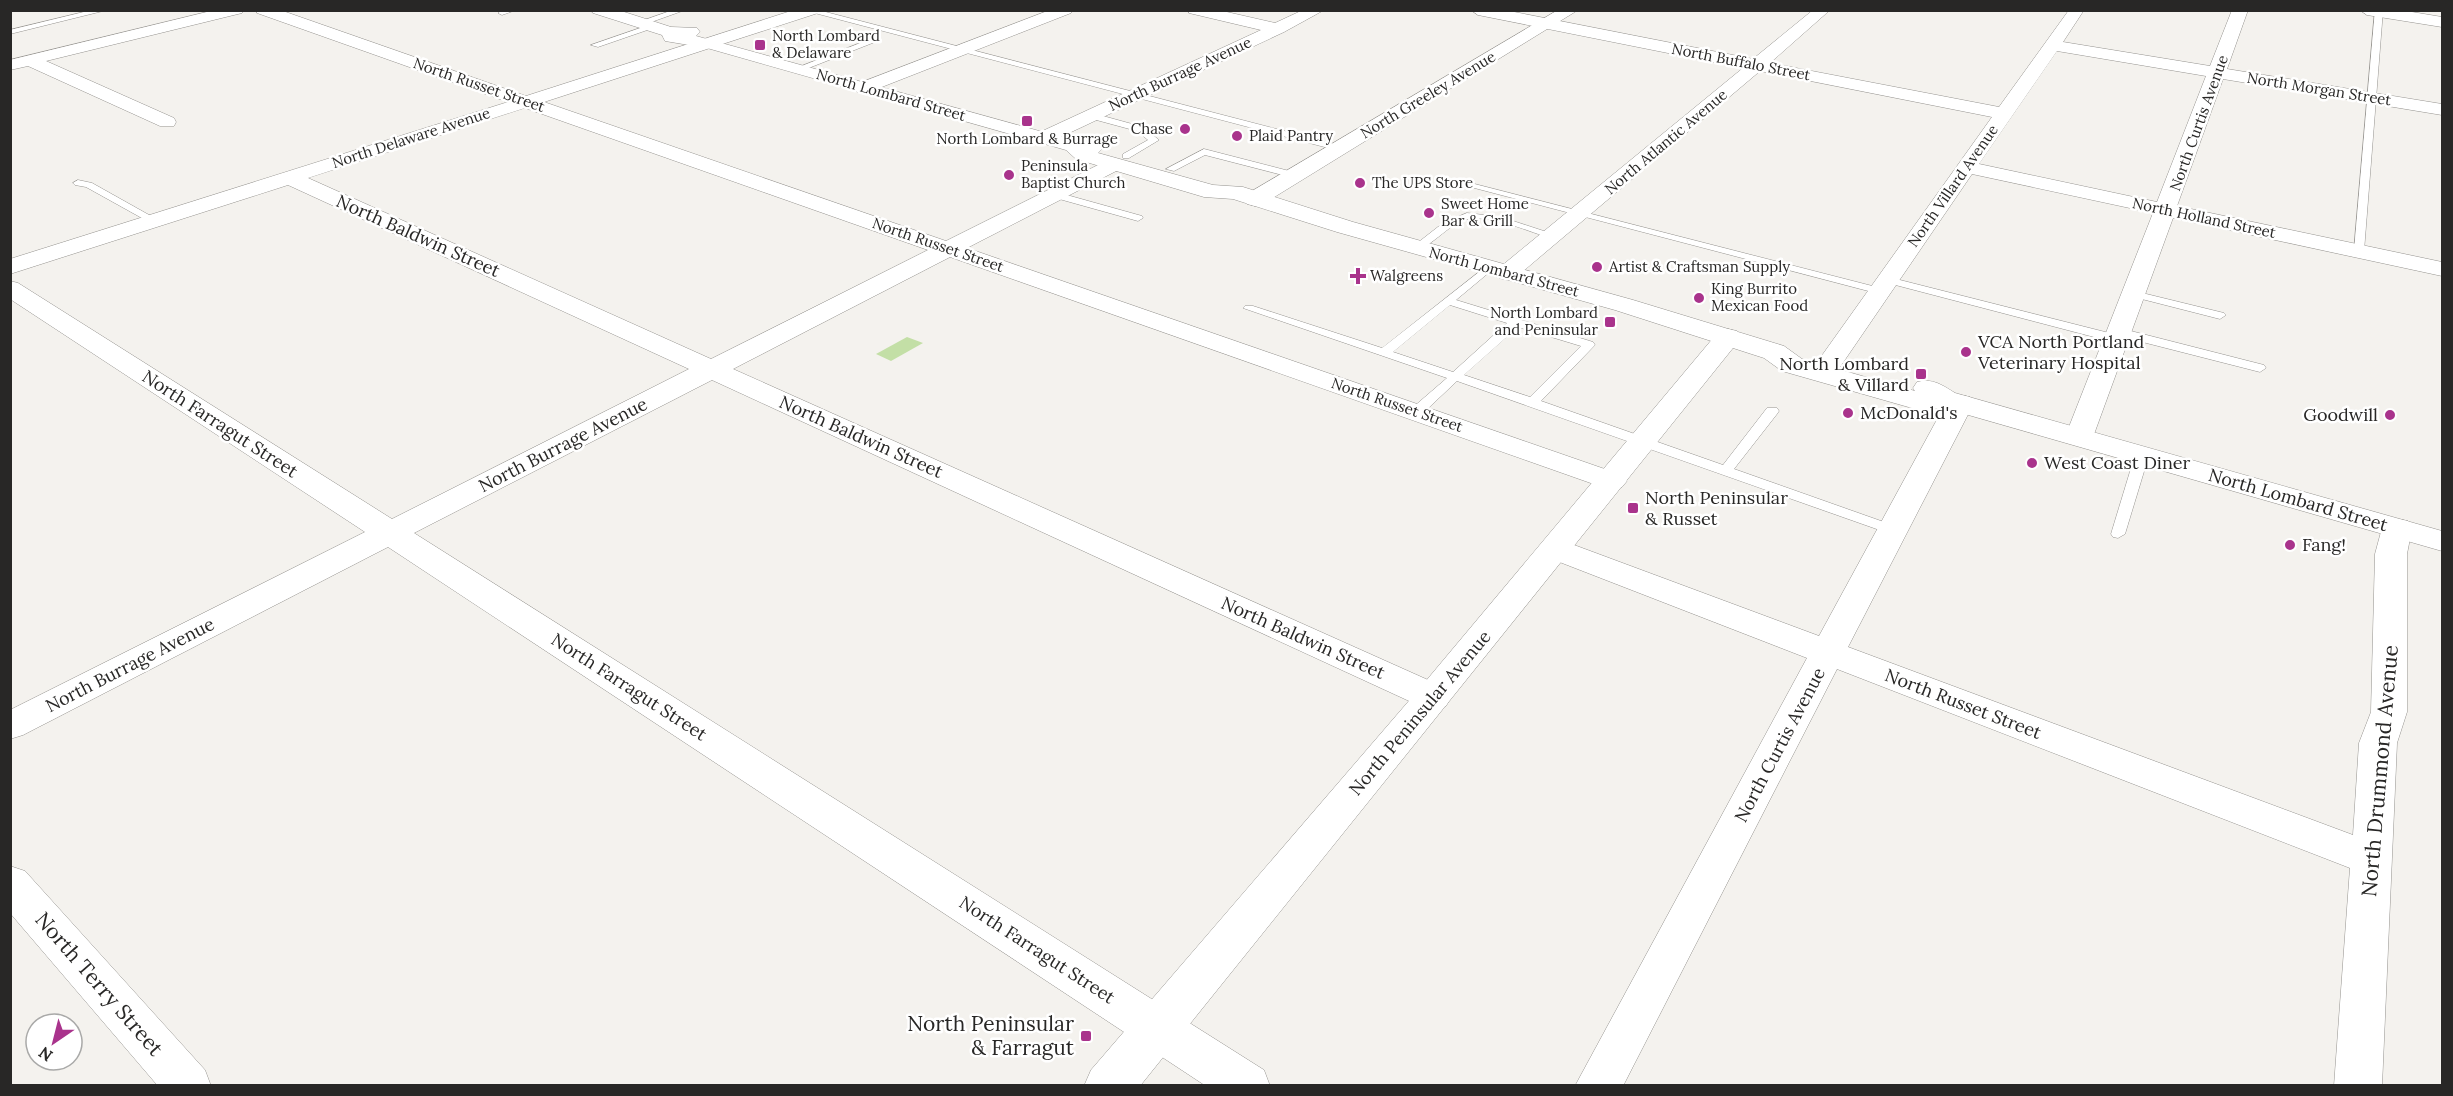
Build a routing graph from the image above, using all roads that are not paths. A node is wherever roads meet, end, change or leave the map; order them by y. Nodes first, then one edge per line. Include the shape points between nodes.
1 (104, 10) edge
2 (236, 10) edge
3 (263, 10) edge
4 (513, 10) edge
5 (599, 10) edge
6 (682, 10) edge
7 (1065, 10) edge
8 (1195, 10) edge
9 (1317, 10) edge
10 (1478, 10) edge
11 (1570, 10) edge
12 (1823, 10) edge
13 (2077, 10) edge
14 (2240, 10) edge
15 (811, 11) edge
16 (2375, 11) edge
17 (502, 14) dead end
18 (2442, 22) edge
19 (1547, 24) junction
20 (646, 25) junction
21 (1278, 29) junction
22 (10, 32) edge
23 (871, 42) dead end
24 (710, 43) junction
25 (595, 45) dead end
26 (2053, 45) junction
27 (960, 50) junction
28 (30, 60) junction
29 (10, 65) edge
30 (1757, 66) junction
31 (798, 69) junction
32 (2218, 73) junction
33 (863, 87) junction
34 (1134, 96) junction
35 (2373, 97) junction
36 (525, 101) junction
37 (2442, 110) edge
38 (2004, 114) junction
39 (1092, 116) junction
40 (167, 122) dead end
41 (1043, 138) junction
42 (1339, 148) junction
43 (1120, 160) junction
44 (1966, 167) junction
45 (1171, 169) junction
46 (1294, 175) junction
47 (288, 177) junction
48 (78, 183) dead end
49 (1466, 183) dead end
50 (1056, 195) junction
51 (1245, 196) junction
52 (2166, 210) junction
53 (1581, 213) junction
54 (1138, 218) dead end
55 (153, 220) junction
56 (1554, 236) junction
57 (949, 248) junction
58 (1416, 248) junction
59 (2359, 251) junction
60 (10, 267) edge
61 (2442, 269) edge
62 (1498, 271) junction
63 (1884, 285) junction
64 (10, 288) edge
65 (2134, 294) junction
66 (1448, 301) junction
67 (1249, 308) dead end
68 (2220, 315) dead end
69 (1516, 322) junction
70 (2118, 336) junction
71 (1728, 338) junction
72 (1774, 352) junction
73 (1384, 353) junction
74 (1831, 361) junction
75 (2260, 368) dead end
76 (712, 369) junction
77 (1455, 377) junction
78 (1953, 401) junction
79 (1532, 402) junction
80 (1772, 411) dead end
81 (1416, 412) junction
82 (2079, 437) junction
83 (1644, 442) junction
84 (2142, 455) junction
85 (1725, 472) junction
86 (1612, 481) junction
87 (2397, 528) junction
88 (1893, 530) junction
89 (390, 533) junction
90 (2118, 534) dead end
91 (2442, 541) edge
92 (1555, 549) junction
93 (1829, 654) junction
94 (1433, 698) junction
95 (10, 726) edge
96 (2372, 859) junction
97 (10, 883) edge
98 (1158, 1027) junction
99 (188, 1086) edge
100 (1109, 1086) edge
101 (1247, 1086) edge
102 (1598, 1086) edge
103 (2358, 1086) edge

1 - 22 lane
2 - 28 street
3 - 36 street, North Russet Street
4 - 17 lane
5 - 20 main road, North Lombard Street
6 - 20 lane
7 - 27 street
8 - 21 street
9 - 21 street, North Burrage Avenue
10 - 19 street, North Buffalo Street
11 - 19 main road, North Greeley Avenue
12 - 30 street, North Atlantic Avenue
13 - 26 street, North Villard Avenue
14 - 32 street, North Curtis Avenue
15 - 24 street, North Delaware Avenue
15 - 27 lane
16 - 18 street
16 - 35 lane
19 - 30 street, North Buffalo Street
19 - 42 main road, North Greeley Avenue
20 - 24 main road, North Lombard Street via 679,39
20 - 25 lane
21 - 34 street, North Burrage Avenue
23 - 31 lane
24 - 31 main road, North Lombard Street
24 - 36 street, North Delaware Avenue
26 - 32 street, North Morgan Street
26 - 38 street, North Villard Avenue
27 - 33 street
27 - 34 lane
28 - 29 street
28 - 40 street
30 - 38 street, North Buffalo Street
30 - 53 street, North Atlantic Avenue
31 - 33 main road, North Lombard Street
32 - 35 street, North Morgan Street
32 - 52 street, North Curtis Avenue
33 - 41 main road, North Lombard Street
34 - 39 street, North Burrage Avenue
34 - 42 lane
35 - 37 street, North Morgan Street
35 - 59 lane
36 - 47 street, North Delaware Avenue
36 - 57 street, North Russet Street
38 - 44 street, North Villard Avenue
39 - 41 street, North Burrage Avenue
39 - 43 lane via 1140,129 1154,140
41 - 43 main road, North Lombard Street via 1073,146 1083,155
42 - 46 main road, North Greeley Avenue
43 - 45 main road, North Lombard Street
43 - 50 street, North Burrage Avenue
43 - 51 main road, North Lombard Street via 1212,192
44 - 52 street, North Holland Street
44 - 63 street, North Villard Avenue
45 - 46 lane via 1204,152
45 - 51 main road, North Lombard Street via 1225,184
46 - 51 main road, North Greeley Avenue
47 - 55 street, North Delaware Avenue
47 - 76 street, North Baldwin Street
48 - 55 lane
49 - 53 lane
50 - 54 lane
50 - 57 street, North Burrage Avenue
51 - 58 main road, North Lombard Street
52 - 59 street, North Holland Street
52 - 65 street, North Curtis Avenue
53 - 56 street, North Atlantic Avenue
53 - 63 lane
55 - 60 street, North Delaware Avenue
56 - 58 lane via 1468,216
56 - 62 street, North Atlantic Avenue
57 - 76 street, North Burrage Avenue
57 - 81 street, North Russet Street
58 - 62 main road, North Lombard Street
59 - 61 street, North Holland Street
62 - 66 lane
62 - 71 main road, North Lombard Street
63 - 70 lane
63 - 74 street, North Villard Avenue
64 - 89 street, North Farragut Street
65 - 68 lane
65 - 70 street, North Curtis Avenue
66 - 69 lane
66 - 73 lane
67 - 73 lane
69 - 77 lane
69 - 79 lane via 1589,345
70 - 75 lane
70 - 82 street, North Curtis Avenue
71 - 72 main road, North Lombard Street
71 - 83 main road, North Peninsular Avenue
72 - 74 main road, North Lombard Street via 1800,352
72 - 78 main road, North Lombard Street via 1792,365 1919,401
73 - 77 lane
74 - 78 main road, North Lombard Street via 1927,388
76 - 89 street, North Burrage Avenue
76 - 94 street, North Baldwin Street
77 - 79 lane
77 - 81 lane
78 - 82 main road, North Lombard Street
78 - 88 street, North Curtis Avenue
79 - 83 lane
80 - 85 lane
81 - 86 street, North Russet Street
82 - 84 main road, North Lombard Street
83 - 85 lane
83 - 86 main road, North Peninsular Avenue
84 - 87 main road, North Lombard Street
84 - 90 lane
85 - 88 lane
86 - 92 main road, North Peninsular Avenue
87 - 91 main road, North Lombard Street
87 - 96 street, North Drummond Avenue via 2391,554 2389,712 2378,743
88 - 93 street, North Curtis Avenue
89 - 95 street, North Burrage Avenue
89 - 98 street, North Farragut Street
92 - 93 street, North Russet Street
92 - 94 main road, North Peninsular Avenue
93 - 96 street, North Russet Street
93 - 102 street, North Curtis Avenue
94 - 98 main road, North Peninsular Avenue
96 - 103 street, North Drummond Avenue
97 - 99 street, North Terry Street
98 - 100 main road, North Peninsular Avenue
98 - 101 street, North Farragut Street

